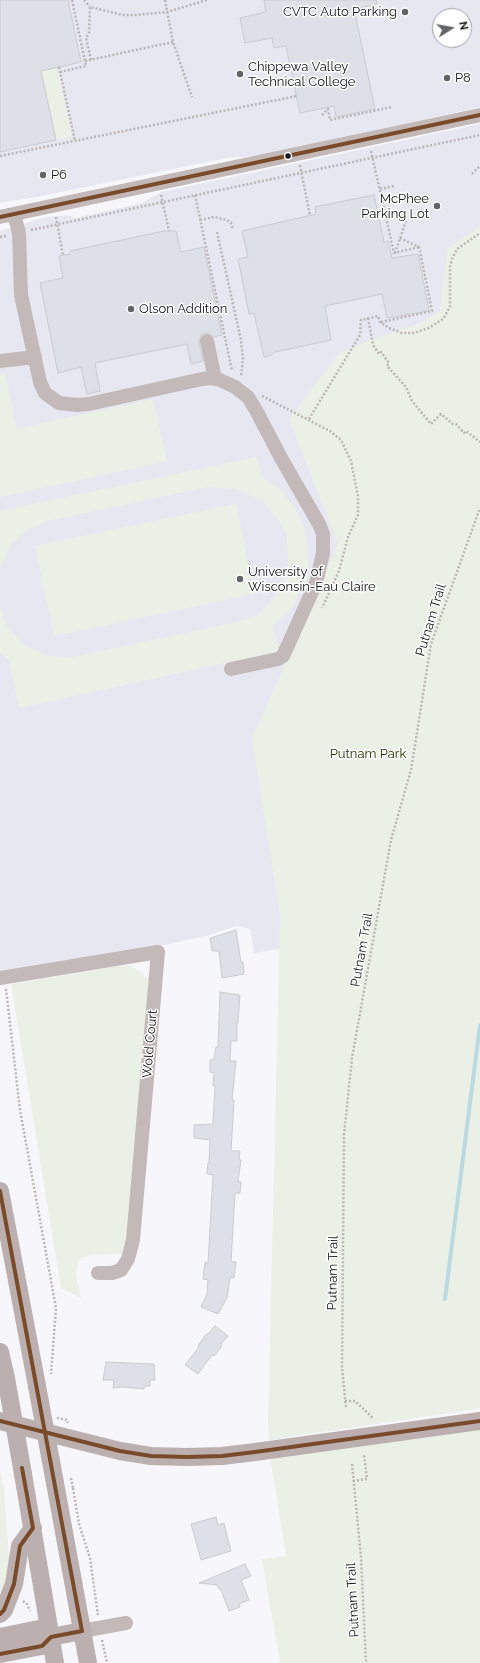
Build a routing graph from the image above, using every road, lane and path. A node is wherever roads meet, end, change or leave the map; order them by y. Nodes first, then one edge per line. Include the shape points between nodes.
1 (72, 0) edge
2 (84, 0) edge
3 (165, 0) edge
4 (206, 0) edge
5 (90, 7) junction
6 (167, 12) junction
7 (173, 42) junction
8 (91, 60) junction
9 (85, 61) junction
10 (59, 67) dead end
11 (60, 72) junction
12 (297, 96) dead end
13 (192, 97) dead end
14 (392, 107) dead end
15 (322, 115) dead end
16 (480, 115) edge
17 (480, 135) edge
18 (368, 139) junction
19 (74, 141) junction
20 (298, 154) junction
21 (0, 156) edge
22 (372, 158) junction
23 (480, 166) edge
24 (302, 173) junction
25 (472, 174) dead end
26 (158, 183) junction
27 (394, 186) dead end
28 (380, 189) junction
29 (195, 195) junction
30 (162, 202) junction
31 (54, 205) junction
32 (7, 216) edge
33 (310, 216) dead end
34 (200, 220) junction
35 (406, 221) dead end
36 (57, 225) junction
37 (233, 230) dead end
38 (169, 231) dead end
39 (217, 232) dead end
40 (19, 233) junction
41 (480, 233) edge
42 (0, 237) edge
43 (400, 238) junction
44 (419, 247) junction
45 (394, 253) junction
46 (63, 256) dead end
47 (368, 318) junction
48 (380, 322) junction
49 (207, 341) dead end
50 (35, 357) junction
51 (0, 361) edge
52 (215, 379) junction
53 (238, 389) junction
54 (261, 395) dead end
55 (309, 419) junction
56 (480, 442) edge
57 (480, 508) edge
58 (322, 608) dead end
59 (231, 669) dead end
60 (2, 978) edge
61 (0, 1191) edge
62 (98, 1273) dead end
63 (0, 1352) edge
64 (45, 1382) junction
65 (345, 1401) junction
66 (346, 1407) dead end
67 (374, 1419) dead end
68 (0, 1421) edge
69 (480, 1421) edge
70 (364, 1454) dead end
71 (352, 1464) dead end
72 (353, 1481) junction
73 (73, 1488) dead end
74 (33, 1528) junction
75 (18, 1598) dead end
76 (0, 1614) edge
77 (31, 1614) dead end
78 (126, 1622) dead end
79 (100, 1628) junction
80 (82, 1631) junction
81 (0, 1637) edge
82 (51, 1637) junction
83 (0, 1654) edge
84 (28, 1663) edge
85 (55, 1663) edge
86 (88, 1663) edge
87 (107, 1663) edge
88 (366, 1663) edge

1 - 9 path
2 - 5 path
3 - 6 path
4 - 6 path
5 - 6 path via 123,15
5 - 8 path via 89,33 86,38
6 - 7 path
7 - 8 path
7 - 13 path
8 - 9 path
9 - 11 path via 86,66
10 - 11 path
11 - 19 path
12 - 19 path
14 - 15 path via 330,120 328,109
16 - 18 street
17 - 22 path
18 - 20 street
18 - 22 path
19 - 21 path
20 - 24 path
20 - 26 street
22 - 24 path
22 - 28 path
23 - 25 path
24 - 29 path
24 - 33 path
26 - 30 path
26 - 31 street
27 - 28 path
28 - 45 path
29 - 30 path
29 - 34 path
30 - 36 path
30 - 38 path
31 - 32 street
31 - 36 path
32 - 40 street
34 - 37 path via 214,217 227,220
34 - 53 path
35 - 43 path
36 - 40 path
36 - 46 path
39 - 53 path via 241,340 243,359
40 - 42 path
40 - 50 street via 21,295
41 - 48 path via 457,250 452,258 450,307 443,319 429,328 408,333 389,328
43 - 44 path
43 - 45 path
44 - 45 path
44 - 48 path via 432,311
47 - 48 path via 378,316
47 - 55 path via 361,320 360,335
47 - 56 path via 373,345 379,354 381,352 389,363 387,366 406,387 412,401 431,424 441,414 464,433 466,431
49 - 52 street
50 - 51 street
50 - 52 street via 45,393 59,403 69,405 89,404 202,379
52 - 53 street
53 - 59 street via 248,397 258,412 281,458 312,510 323,534 323,553 316,583 283,656
54 - 55 path
55 - 58 path via 330,430 341,440 351,461 358,496 358,514 348,537 339,571
57 - 65 path, Putnam Trail via 431,644 410,770 391,840 352,1058 344,1135 342,1368
60 - 62 street, Wold Court via 158,952 133,1240 128,1259 121,1270
60 - 64 path via 20,1110 56,1308 51,1371
61 - 64 main road
63 - 74 main road, bridge
64 - 80 main road, bridge via 55,1482
65 - 66 path, Putnam Trail
65 - 67 path via 355,1401
68 - 69 main road via 120,1451 151,1456 187,1457 255,1452
70 - 72 path via 367,1479
71 - 72 path, Putnam Trail
72 - 88 path, Putnam Trail via 361,1557
73 - 79 path via 79,1524 90,1558
74 - 76 main road via 20,1546 14,1584
74 - 82 main road
75 - 77 path via 27,1604
78 - 79 street
79 - 80 street
79 - 87 path
80 - 82 main road
80 - 86 main road
81 - 82 main road via 38,1629
82 - 83 main road via 42,1646
82 - 85 main road
83 - 84 main road

